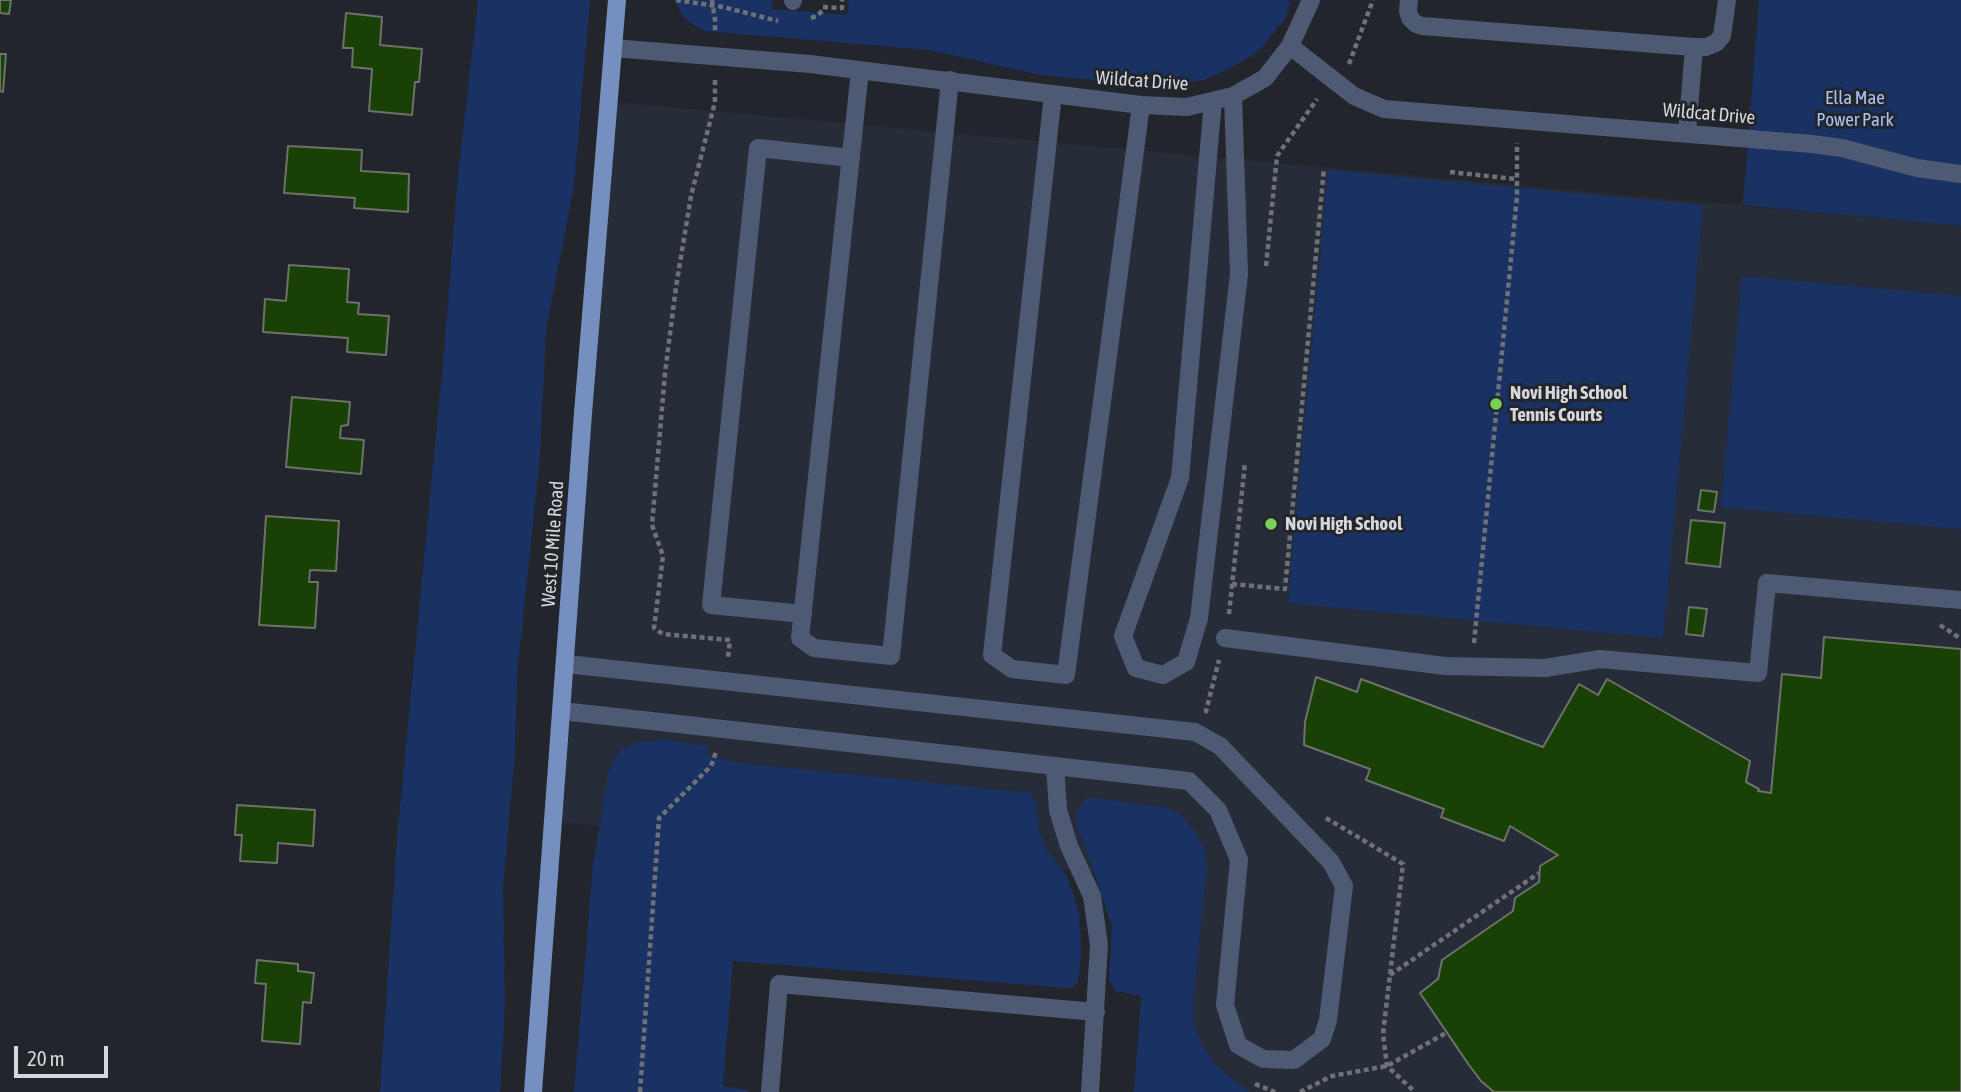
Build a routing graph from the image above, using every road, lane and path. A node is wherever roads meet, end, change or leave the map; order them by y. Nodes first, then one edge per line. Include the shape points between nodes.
1 (617, 0) edge
2 (676, 0) edge
3 (842, 0) edge
4 (1311, 0) edge
5 (1373, 0) edge
6 (1409, 0) edge
7 (1727, 0) edge
8 (712, 3) edge
9 (815, 7) dead end
10 (826, 7) junction
11 (803, 21) dead end
12 (788, 22) dead end
13 (1290, 46) junction
14 (1694, 47) junction
15 (613, 48) junction
16 (715, 56) junction
17 (860, 70) junction
18 (950, 80) junction
19 (1334, 80) junction
20 (1053, 94) junction
21 (1233, 96) junction
22 (1213, 101) junction
23 (1141, 105) junction
24 (1526, 119) junction
25 (1686, 134) junction
26 (851, 158) junction
27 (1324, 168) dead end
28 (1450, 172) dead end
29 (1961, 174) edge
30 (1516, 179) junction
31 (1266, 267) dead end
32 (1245, 460) dead end
33 (1232, 584) junction
34 (1961, 600) edge
35 (803, 614) junction
36 (1224, 638) joint
37 (566, 664) junction
38 (1472, 666) junction
39 (725, 682) junction
40 (562, 711) junction
41 (719, 729) junction
42 (1055, 766) junction
43 (1539, 873) dead end
44 (1390, 975) dead end
45 (1096, 1012) junction
46 (1446, 1033) dead end
47 (1387, 1066) junction
48 (533, 1092) edge
49 (640, 1092) edge
50 (770, 1092) edge
51 (1090, 1092) edge
52 (1300, 1092) edge
53 (1415, 1092) edge

1 - 15 main road, West 10 Mile Road
2 - 8 path
3 - 10 path via 842,8
4 - 13 street
5 - 19 path via 1347,67
6 - 14 street via 1410,18 1422,26
7 - 14 street via 1722,36 1706,47
8 - 12 path
8 - 16 path
9 - 10 path
10 - 11 path
13 - 19 street, Wildcat Drive
13 - 21 street, Wildcat Drive via 1265,78
14 - 25 street
15 - 16 street, Wildcat Drive
15 - 37 main road, West 10 Mile Road
16 - 17 street, Wildcat Drive
16 - 39 path via 715,102 691,196 664,373 652,525 663,556 654,628 663,634 730,640
17 - 18 street, Wildcat Drive
17 - 26 street
18 - 20 street, Wildcat Drive
18 - 35 street via 891,656 814,648 800,638
19 - 24 street, Wildcat Drive via 1354,96 1384,109
19 - 31 path via 1277,156
20 - 23 street, Wildcat Drive
20 - 23 street via 992,655 1012,669 1066,674
21 - 22 street, Wildcat Drive
21 - 22 street via 1239,274 1199,618 1186,663 1163,676 1136,668 1123,636 1180,478
22 - 23 street, Wildcat Drive via 1187,107
24 - 25 street, Wildcat Drive
24 - 30 path via 1516,145
25 - 29 street, Wildcat Drive via 1842,148 1917,168
26 - 35 street
26 - 35 street via 758,148 710,604
27 - 33 path via 1285,589
28 - 30 path
30 - 38 path
32 - 33 path
33 - 36 path
34 - 38 street via 1767,583 1758,673 1600,659 1545,668
36 - 38 street
37 - 39 street
37 - 40 main road, West 10 Mile Road
39 - 42 street via 1195,732 1220,746 1331,862 1344,886 1322,1039 1294,1060 1263,1059 1238,1045 1225,1005 1239,860 1218,810 1189,781
40 - 41 street
40 - 48 main road, West 10 Mile Road
41 - 42 street
41 - 49 path via 711,766 659,818
42 - 45 street via 1058,810 1092,896 1099,944
43 - 44 path
45 - 50 street via 779,984
45 - 51 street
46 - 47 path
47 - 52 path via 1332,1076
47 - 53 path

